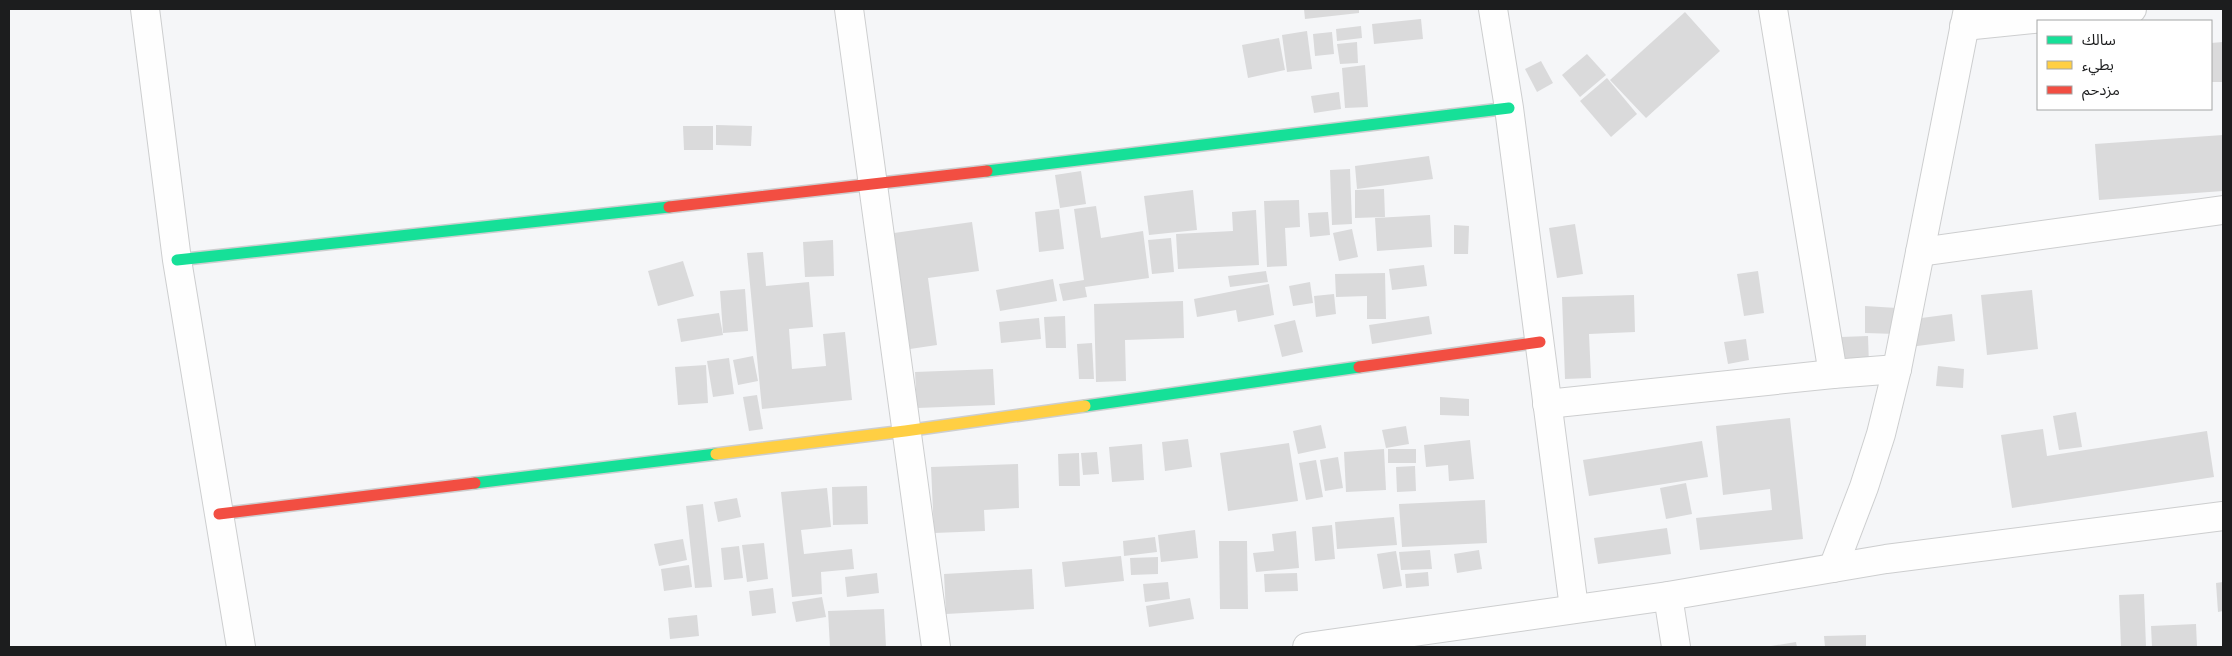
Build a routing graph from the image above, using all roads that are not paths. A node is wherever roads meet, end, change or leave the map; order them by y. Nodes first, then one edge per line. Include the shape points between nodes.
1 (145, 9) edge
2 (849, 9) edge
3 (1493, 9) edge
4 (1772, 9) edge
5 (2132, 9) edge
6 (1966, 18) edge
7 (1509, 108) junction
8 (873, 184) junction
9 (2223, 210) edge
10 (1920, 252) junction
11 (177, 260) junction
12 (1540, 342) junction
13 (1897, 369) junction
14 (1833, 374) junction
15 (1547, 404) junction
16 (905, 431) junction
17 (219, 514) junction
18 (2223, 516) edge
19 (1833, 568) junction
20 (1668, 596) junction
21 (1574, 608) junction
22 (241, 647) edge
23 (936, 647) edge
24 (1307, 647) edge
25 (1676, 647) edge

1 - 11 street
2 - 8 street
3 - 7 street
4 - 14 street
5 - 6 street
6 - 10 street
7 - 8 street
7 - 12 street
8 - 11 street
8 - 16 street
9 - 10 street
10 - 13 street
11 - 17 street
12 - 15 street
12 - 16 street
13 - 14 street
13 - 19 street via 1878,443
14 - 15 street
15 - 21 street
16 - 17 street
16 - 23 street
17 - 22 street
18 - 19 street
19 - 20 street
20 - 21 street
20 - 25 street
21 - 24 street

